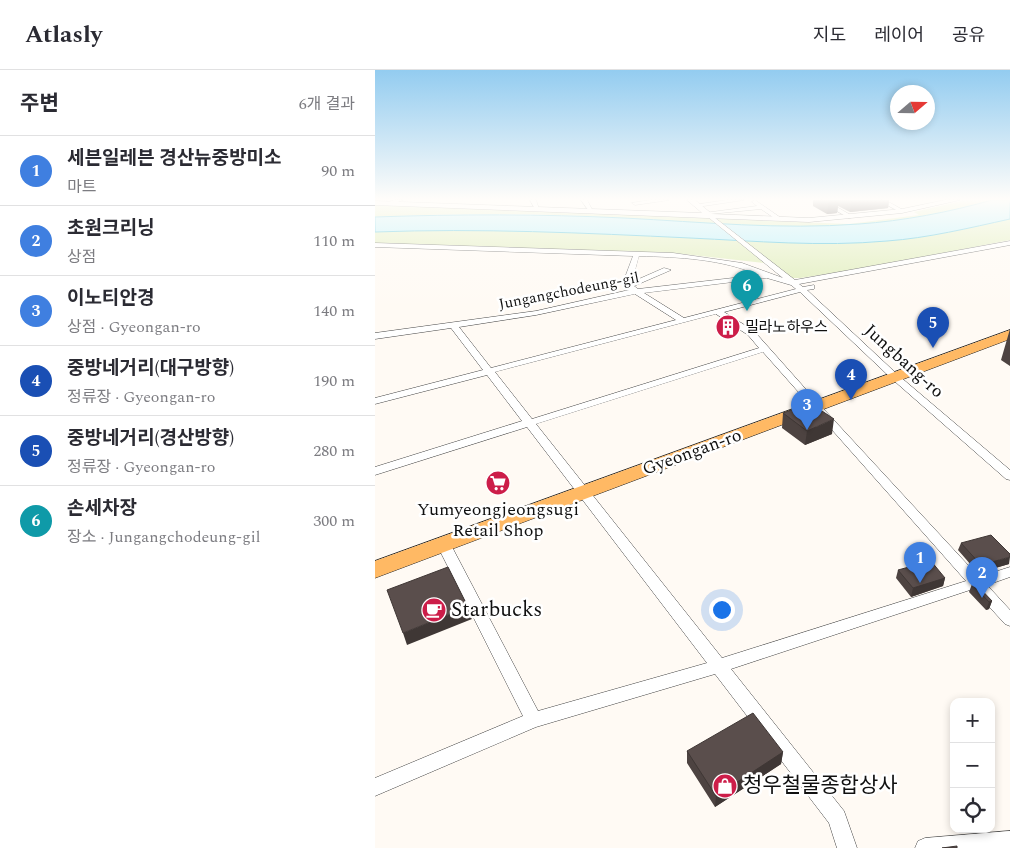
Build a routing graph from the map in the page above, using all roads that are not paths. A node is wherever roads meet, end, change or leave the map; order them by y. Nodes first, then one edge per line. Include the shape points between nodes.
1 (735, 236) edge
2 (1010, 243) edge
3 (375, 245) edge
4 (637, 253) junction
5 (667, 270) dead end
6 (768, 276) junction
7 (628, 285) junction
8 (797, 286) junction
9 (635, 291) junction
10 (717, 311) junction
11 (682, 320) junction
12 (453, 325) junction
13 (1010, 334) edge
14 (375, 336) edge
15 (765, 349) junction
16 (489, 371) junction
17 (895, 377) junction
18 (375, 401) edge
19 (815, 406) junction
20 (529, 423) junction
21 (375, 471) edge
22 (1010, 476) edge
23 (583, 493) junction
24 (444, 544) junction
25 (375, 570) edge
26 (1010, 572) edge
27 (977, 582) junction
28 (1010, 620) edge
29 (719, 666) junction
30 (534, 720) junction
31 (375, 787) edge
32 (1010, 841) edge
33 (959, 847) edge
34 (847, 848) edge
35 (925, 848) edge

1 - 8 street, Jungbang-ro
2 - 8 street via 977,250 964,257
3 - 4 street
4 - 6 street via 712,259 742,265
4 - 7 street
5 - 7 street
6 - 8 street
6 - 9 street, Jungangchodeung-gil
7 - 9 street
8 - 10 street
8 - 17 street, Jungbang-ro
9 - 11 street
9 - 12 street, Jungangchodeung-gil via 535,313
10 - 11 street
10 - 15 street via 747,330
11 - 16 street
12 - 14 street, Jungangchodeung-gil
12 - 16 street
13 - 17 main road, Gyeongan-ro
15 - 19 street
15 - 20 street
16 - 18 street
16 - 20 street
17 - 19 main road, Gyeongan-ro
17 - 22 street, Jungbang-ro
19 - 23 main road, Gyeongan-ro
19 - 27 street
20 - 21 street
20 - 23 street
23 - 24 main road, Gyeongan-ro
23 - 29 street
24 - 25 main road, Gyeongan-ro
24 - 30 street
26 - 27 street
27 - 28 street
27 - 29 street
29 - 30 street
29 - 34 street via 837,818
30 - 31 street
32 - 33 street
33 - 35 street

